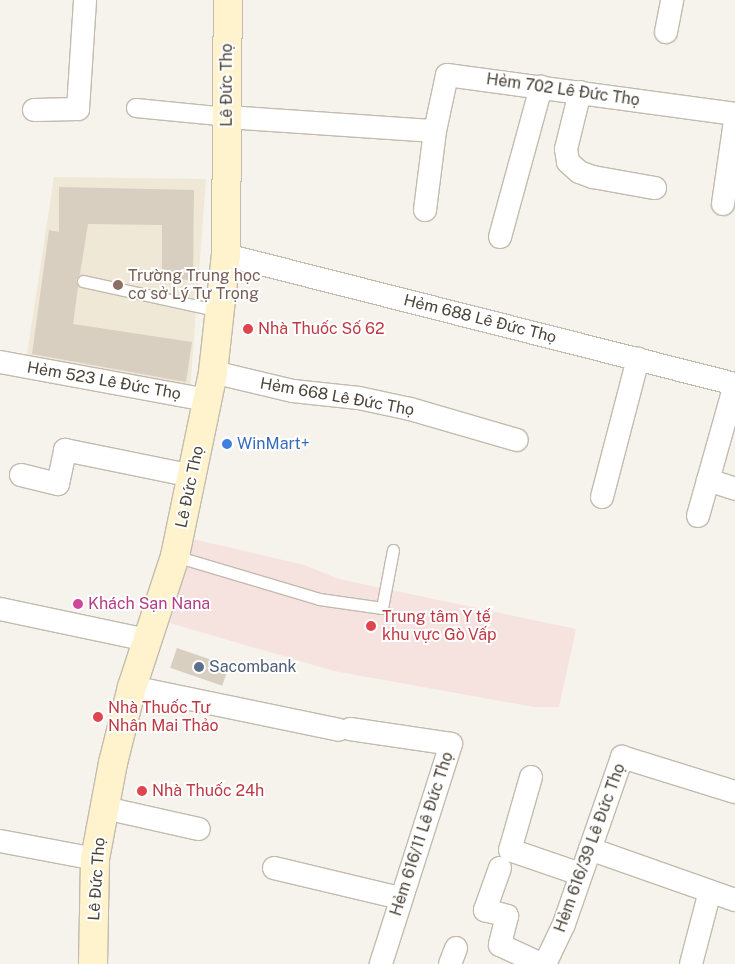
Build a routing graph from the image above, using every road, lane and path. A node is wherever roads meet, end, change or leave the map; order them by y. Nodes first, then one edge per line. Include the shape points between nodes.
1 (85, 0) edge
2 (228, 0) edge
3 (672, 0) edge
4 (666, 32) dead end
5 (541, 87) junction
6 (580, 92) junction
7 (136, 108) dead end
8 (34, 110) dead end
9 (735, 114) edge
10 (227, 117) junction
11 (735, 121) edge
12 (435, 131) junction
13 (654, 188) dead end
14 (723, 204) dead end
15 (425, 210) dead end
16 (500, 236) dead end
17 (226, 255) junction
18 (83, 281) dead end
19 (222, 311) junction
20 (638, 359) junction
21 (0, 362) edge
22 (213, 372) junction
23 (735, 384) edge
24 (208, 400) junction
25 (517, 440) dead end
26 (21, 475) dead end
27 (193, 476) junction
28 (708, 480) junction
29 (735, 489) edge
30 (602, 497) dead end
31 (698, 516) dead end
32 (393, 550) dead end
33 (175, 556) junction
34 (0, 609) edge
35 (147, 640) junction
36 (132, 687) junction
37 (531, 777) dead end
38 (735, 792) edge
39 (105, 808) junction
40 (199, 829) dead end
41 (0, 841) edge
42 (590, 849) junction
43 (95, 859) junction
44 (274, 868) dead end
45 (500, 868) dead end
46 (580, 874) junction
47 (710, 891) junction
48 (400, 898) junction
49 (735, 900) edge
50 (93, 964) edge
51 (381, 964) edge
52 (541, 964) edge
53 (545, 964) edge
54 (691, 964) edge

1 - 8 street via 78,109
2 - 10 main road, Lê Đức Thọ
3 - 4 street
5 - 6 street, Hẻm 702 Lê Đức Thọ
5 - 12 street, Hẻm 702 Lê Đức Thọ via 447,75
5 - 16 street
6 - 9 street, Hẻm 702 Lê Đức Thọ
6 - 13 street via 566,149 568,162 579,172 593,177
7 - 10 street
10 - 12 street
10 - 17 main road, Lê Đức Thọ
11 - 14 street
12 - 15 street, Hẻm 702 Lê Đức Thọ
17 - 19 main road, Lê Đức Thọ
17 - 20 street, Hẻm 688 Lê Đức Thọ
18 - 19 lane
19 - 22 main road, Lê Đức Thọ
20 - 23 street, Hẻm 688 Lê Đức Thọ
20 - 30 street
21 - 24 street, Hẻm 523 Lê Đức Thọ
22 - 24 main road, Lê Đức Thọ
22 - 25 street, Hẻm 668 Lê Đức Thọ via 293,391 359,398 410,409
23 - 28 street
24 - 27 main road, Lê Đức Thọ
26 - 27 street via 58,484 65,450
27 - 33 main road, Lê Đức Thọ
28 - 29 street
28 - 31 street
32 - 33 lane via 382,608 319,599
33 - 35 main road, Lê Đức Thọ
34 - 35 street
35 - 36 main road, Lê Đức Thọ
36 - 39 main road, Lê Đức Thọ
36 - 48 street, Hẻm 616/11 Lê Đức Thọ via 344,729 451,744
37 - 46 street via 510,850
38 - 42 street, Hẻm 616/39 Lê Đức Thọ via 622,757
39 - 40 street
39 - 43 main road, Lê Đức Thọ
41 - 43 street
42 - 46 street, Hẻm 616/39 Lê Đức Thọ
42 - 47 street
43 - 50 main road, Lê Đức Thọ
44 - 48 street
45 - 52 street via 485,910 507,916 500,945
46 - 53 street, Hẻm 616/39 Lê Đức Thọ via 564,924
47 - 49 street
47 - 54 street
48 - 51 street, Hẻm 616/11 Lê Đức Thọ

